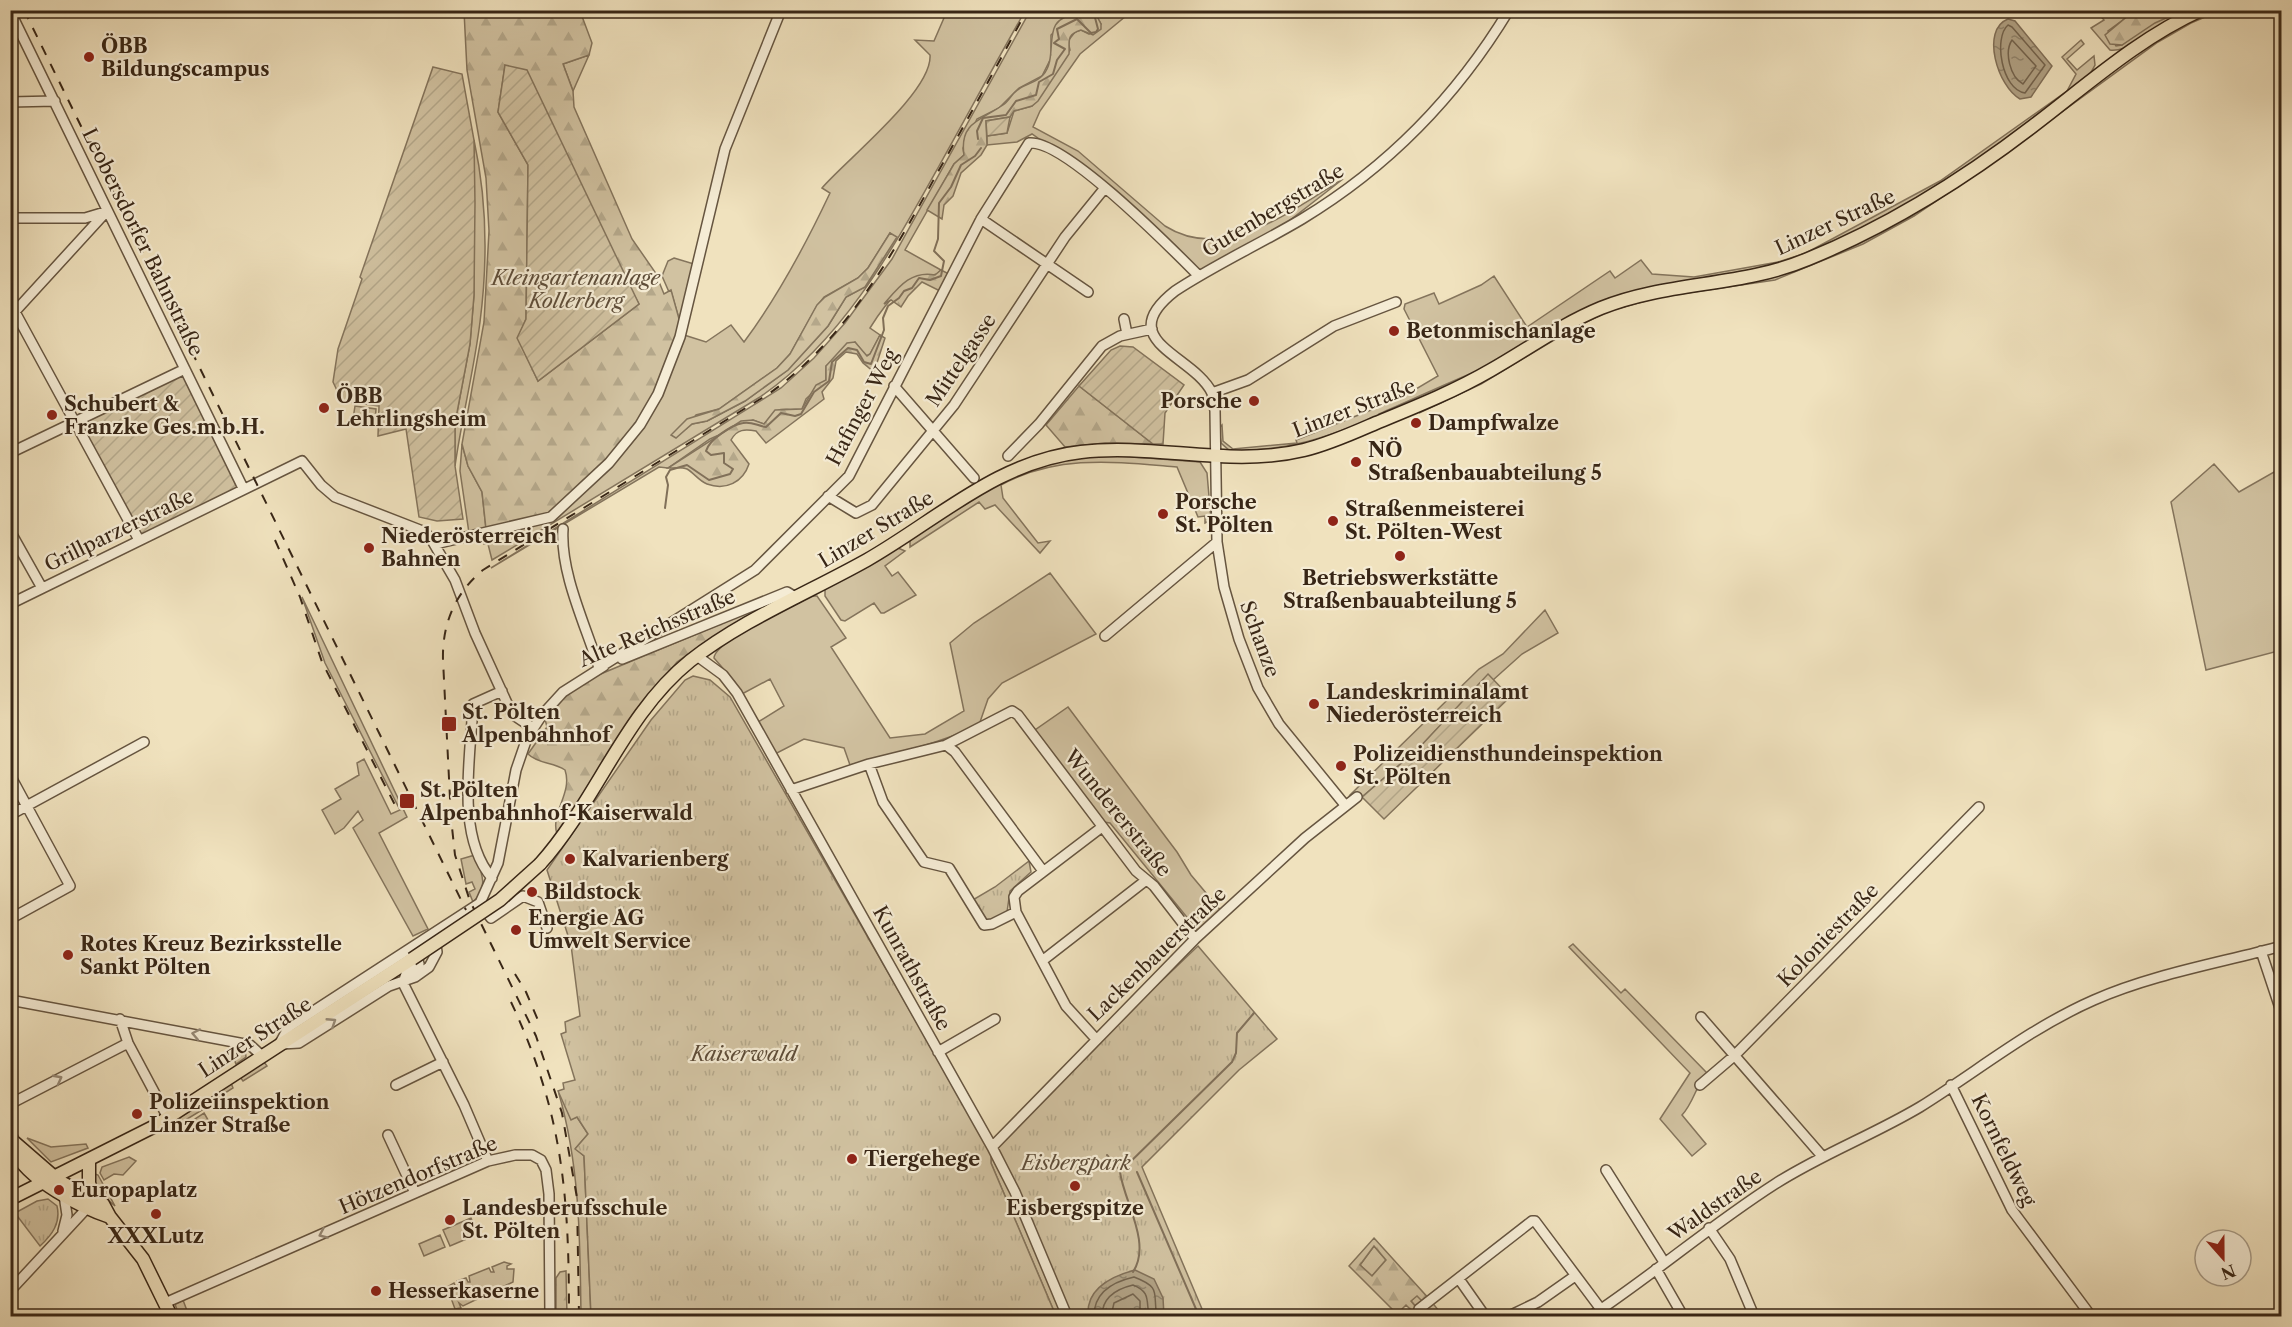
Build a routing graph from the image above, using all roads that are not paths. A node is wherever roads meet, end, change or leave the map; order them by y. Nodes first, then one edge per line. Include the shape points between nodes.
1 (782, 10) edge
2 (1509, 10) edge
3 (2201, 10) edge
4 (10, 11) edge
5 (55, 101) junction
6 (10, 102) edge
7 (1104, 189) junction
8 (107, 211) junction
9 (10, 218) edge
10 (981, 219) junction
11 (1046, 264) junction
12 (1199, 276) junction
13 (1088, 292) dead end
14 (1396, 302) dead end
15 (13, 314) edge
16 (1124, 320) dead end
17 (1152, 329) junction
18 (1127, 334) junction
19 (185, 369) junction
20 (894, 387) junction
21 (1212, 393) junction
22 (76, 422) junction
23 (934, 431) junction
24 (10, 453) edge
25 (1008, 456) dead end
26 (1214, 457) junction
27 (974, 478) dead end
28 (243, 488) junction
29 (828, 496) junction
30 (563, 529) dead end
31 (10, 531) edge
32 (139, 540) junction
33 (1217, 542) junction
34 (435, 544) junction
35 (42, 588) junction
36 (797, 598) junction
37 (10, 604) edge
38 (676, 620) junction
39 (682, 635) junction
40 (1105, 636) dead end
41 (697, 656) junction
42 (599, 668) junction
43 (502, 691) junction
44 (533, 728) junction
45 (144, 742) dead end
46 (946, 745) junction
47 (869, 764) junction
48 (10, 775) edge
49 (791, 790) junction
50 (1357, 797) dead end
51 (1346, 805) junction
52 (27, 806) junction
53 (1979, 807) dead end
54 (10, 815) edge
55 (1102, 827) junction
56 (1043, 871) junction
57 (492, 878) junction
58 (1145, 881) junction
59 (480, 903) junction
60 (1016, 912) junction
61 (10, 918) edge
62 (547, 928) dead end
63 (434, 933) junction
64 (1195, 939) junction
65 (2282, 946) edge
66 (2261, 951) junction
67 (414, 952) junction
68 (1042, 961) junction
69 (403, 983) junction
70 (10, 1000) edge
71 (2282, 1014) edge
72 (1701, 1017) dead end
73 (120, 1019) junction
74 (995, 1019) dead end
75 (1096, 1039) junction
76 (128, 1043) junction
77 (279, 1044) junction
78 (258, 1051) junction
79 (938, 1052) junction
80 (1734, 1056) junction
81 (442, 1062) junction
82 (396, 1085) dead end
83 (1700, 1085) dead end
84 (1951, 1085) junction
85 (10, 1104) edge
86 (168, 1118) junction
87 (388, 1135) dead end
88 (12, 1138) edge
89 (992, 1147) junction
90 (1822, 1156) junction
91 (89, 1161) junction
92 (488, 1161) junction
93 (1606, 1170) dead end
94 (49, 1179) junction
95 (415, 1193) junction
96 (64, 1195) junction
97 (10, 1198) edge
98 (91, 1203) junction
99 (1709, 1228) junction
100 (61, 1236) junction
101 (1664, 1262) junction
102 (1656, 1269) junction
103 (1575, 1276) junction
104 (1459, 1279) junction
105 (10, 1291) edge
106 (165, 1303) junction
107 (1419, 1308) dead end
108 (1604, 1313) edge
109 (171, 1317) edge
110 (550, 1317) edge
111 (1067, 1317) edge
112 (1485, 1317) edge
113 (1509, 1317) edge
114 (1591, 1317) edge
115 (1683, 1317) edge
116 (1754, 1317) edge
117 (2091, 1317) edge

1 - 34 street via 725,149 685,323 647,415 619,453 551,517
2 - 12 street, Gutenbergstraße via 1442,104 1382,162 1318,209
3 - 26 main road, Linzer Straße via 2146,41 1963,175 1889,221 1832,249 1766,274 1666,289 1608,305 1456,388 1318,446 1268,456
4 - 5 street, Leobersdorfer Bahnstraße
5 - 6 street
5 - 8 street, Leobersdorfer Bahnstraße
7 - 10 street, Hafinger Weg via 1068,159 1041,144 1029,143
7 - 11 street, Mittelgasse
7 - 12 street
8 - 9 street via 86,218
8 - 15 street
8 - 19 street, Leobersdorfer Bahnstraße
10 - 11 street
10 - 20 street, Hafinger Weg
11 - 13 street
11 - 23 street, Mittelgasse
12 - 17 street, Gutenbergstraße via 1161,302
14 - 21 street via 1334,326 1248,380
15 - 22 street
16 - 18 street
17 - 18 street
17 - 21 street via 1162,347 1198,374
18 - 25 street via 1096,351 1039,424
19 - 22 street
19 - 28 street, Leobersdorfer Bahnstraße
20 - 23 street
20 - 29 street, Hafinger Weg via 849,476
21 - 26 street
22 - 24 street
22 - 32 street
23 - 27 street
23 - 29 street, Mittelgasse via 865,511 848,510
26 - 33 street, Schanze
26 - 36 main road, Linzer Straße via 1093,451 1033,461 989,481 892,545
28 - 32 street, Grillparzerstraße
28 - 34 street, Grillparzerstraße via 302,461 336,497 420,530
29 - 38 street, Hafinger Weg via 755,570
30 - 42 street via 566,565
31 - 35 street
32 - 35 street, Grillparzerstraße
33 - 40 street
33 - 51 street, Schanze via 1231,613 1258,688 1290,739
34 - 43 street via 461,593
35 - 37 street, Grillparzerstraße
36 - 39 street, Alte Reichsstraße via 787,592
36 - 41 main road, Linzer Straße
38 - 39 street
38 - 42 street, Hafinger Weg
39 - 42 street, Alte Reichsstraße
41 - 49 street, Kunrathstraße via 730,683
41 - 67 main road, Linzer Straße, bridge via 645,708 540,864 500,900
42 - 44 street, Alte Reichsstraße via 563,692
43 - 44 street via 512,714
43 - 57 street via 473,704 468,775 471,831 483,866
44 - 57 street, Alte Reichsstraße via 516,770
45 - 52 street
46 - 47 street
46 - 55 street, Wundererstraße via 1012,711
46 - 56 street
47 - 49 street
47 - 60 street via 883,802 924,862 949,868 984,925
48 - 52 street
49 - 79 street, Kunrathstraße
50 - 51 street, Lackenbauerstraße
51 - 64 street, Lackenbauerstraße
52 - 54 street
52 - 61 street via 70,886
53 - 80 street, Koloniestraße
55 - 56 street
55 - 58 street, Wundererstraße
56 - 60 street via 1014,897
57 - 59 street, Alte Reichsstraße
58 - 64 street, Wundererstraße via 1154,886
58 - 68 street
59 - 62 street via 491,918 523,896 538,902
59 - 63 street
60 - 68 street
63 - 67 street
63 - 69 street via 437,952 429,967
64 - 75 street, Lackenbauerstraße
65 - 66 street, Waldstraße
66 - 71 street
66 - 84 street, Waldstraße via 2096,999 2019,1040
67 - 69 street via 418,964 406,974
67 - 77 main road, Linzer Straße
68 - 75 street via 1066,1006
77 -> 69 street via 299,1043 389,986
69 - 81 street
70 - 73 street
72 - 80 street
73 - 76 street
78 -> 73 street
74 - 79 street
75 - 89 street, Lackenbauerstraße
85 -> 76 street
76 - 86 street
77 - 78 main road, Linzer Straße
78 - 86 main road, Linzer Straße
79 - 89 street, Kunrathstraße
80 - 83 street, Koloniestraße
80 - 90 street
81 - 82 street
81 - 92 street
84 - 90 street, Waldstraße via 1919,1107
84 - 117 street, Kornfeldweg via 2012,1210
86 - 91 main road, Linzer Straße
87 - 95 street
88 - 94 main road via 22,1162
89 - 111 street, Kunrathstraße
90 - 99 street, Waldstraße
91 - 94 main road, Linzer Straße
91 - 98 main road
92 - 95 street, Hötzendorfstraße
92 - 110 street, Hötzendorfstraße via 532,1155 541,1160 546,1170
93 - 101 street
94 - 96 main road
94 - 97 main road, Linzer Straße
94 - 98 main road
95 -> 106 street, Hötzendorfstraße
96 - 98 main road
96 - 100 street via 68,1215
98 - 100 street
98 - 106 main road via 110,1217 135,1247
99 - 101 street, Waldstraße
99 - 116 street via 1730,1259
100 - 105 street
101 - 102 street, Waldstraße
102 - 108 street, Waldstraße
102 - 115 street
103 - 104 street via 1532,1221
103 - 108 street
103 - 113 street
104 - 107 street
104 - 112 street
106 - 109 main road
108 - 114 street, Waldstraße

